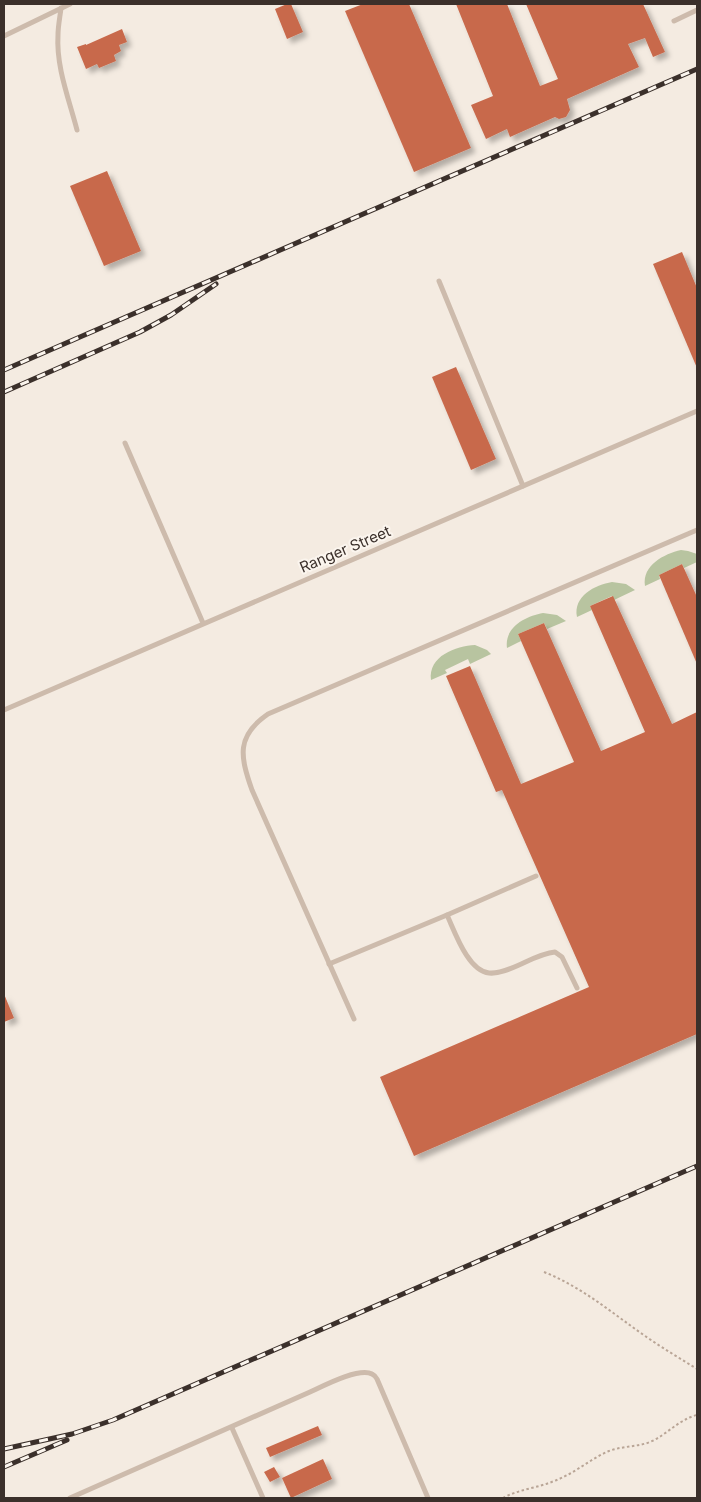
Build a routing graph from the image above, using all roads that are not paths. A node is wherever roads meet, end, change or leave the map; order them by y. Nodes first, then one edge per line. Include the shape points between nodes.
1 (70, 4) edge
2 (61, 8) junction
3 (697, 10) edge
4 (674, 21) dead end
5 (4, 36) edge
6 (77, 130) dead end
7 (439, 281) dead end
8 (697, 411) edge
9 (125, 443) dead end
10 (523, 486) junction
11 (697, 530) edge
12 (203, 623) junction
13 (4, 710) edge
14 (536, 876) dead end
15 (447, 915) junction
16 (330, 964) junction
17 (577, 988) dead end
18 (354, 1019) dead end
19 (232, 1428) junction
20 (70, 1498) edge
21 (263, 1498) edge
22 (428, 1498) edge

1 - 2 lane
2 - 5 lane
2 - 6 lane via 59,54
3 - 4 lane
7 - 10 lane
8 - 10 lane, Ranger Street
9 - 12 lane
10 - 12 lane, Ranger Street
11 - 16 lane via 268,714 256,722 244,743 242,758 245,770
12 - 13 lane, Ranger Street
14 - 15 lane
15 - 16 lane
15 - 17 lane via 469,960 481,971 508,970 555,952 562,957
16 - 18 lane
19 - 20 lane
19 - 21 lane
19 - 22 lane via 344,1377 372,1374 380,1384

